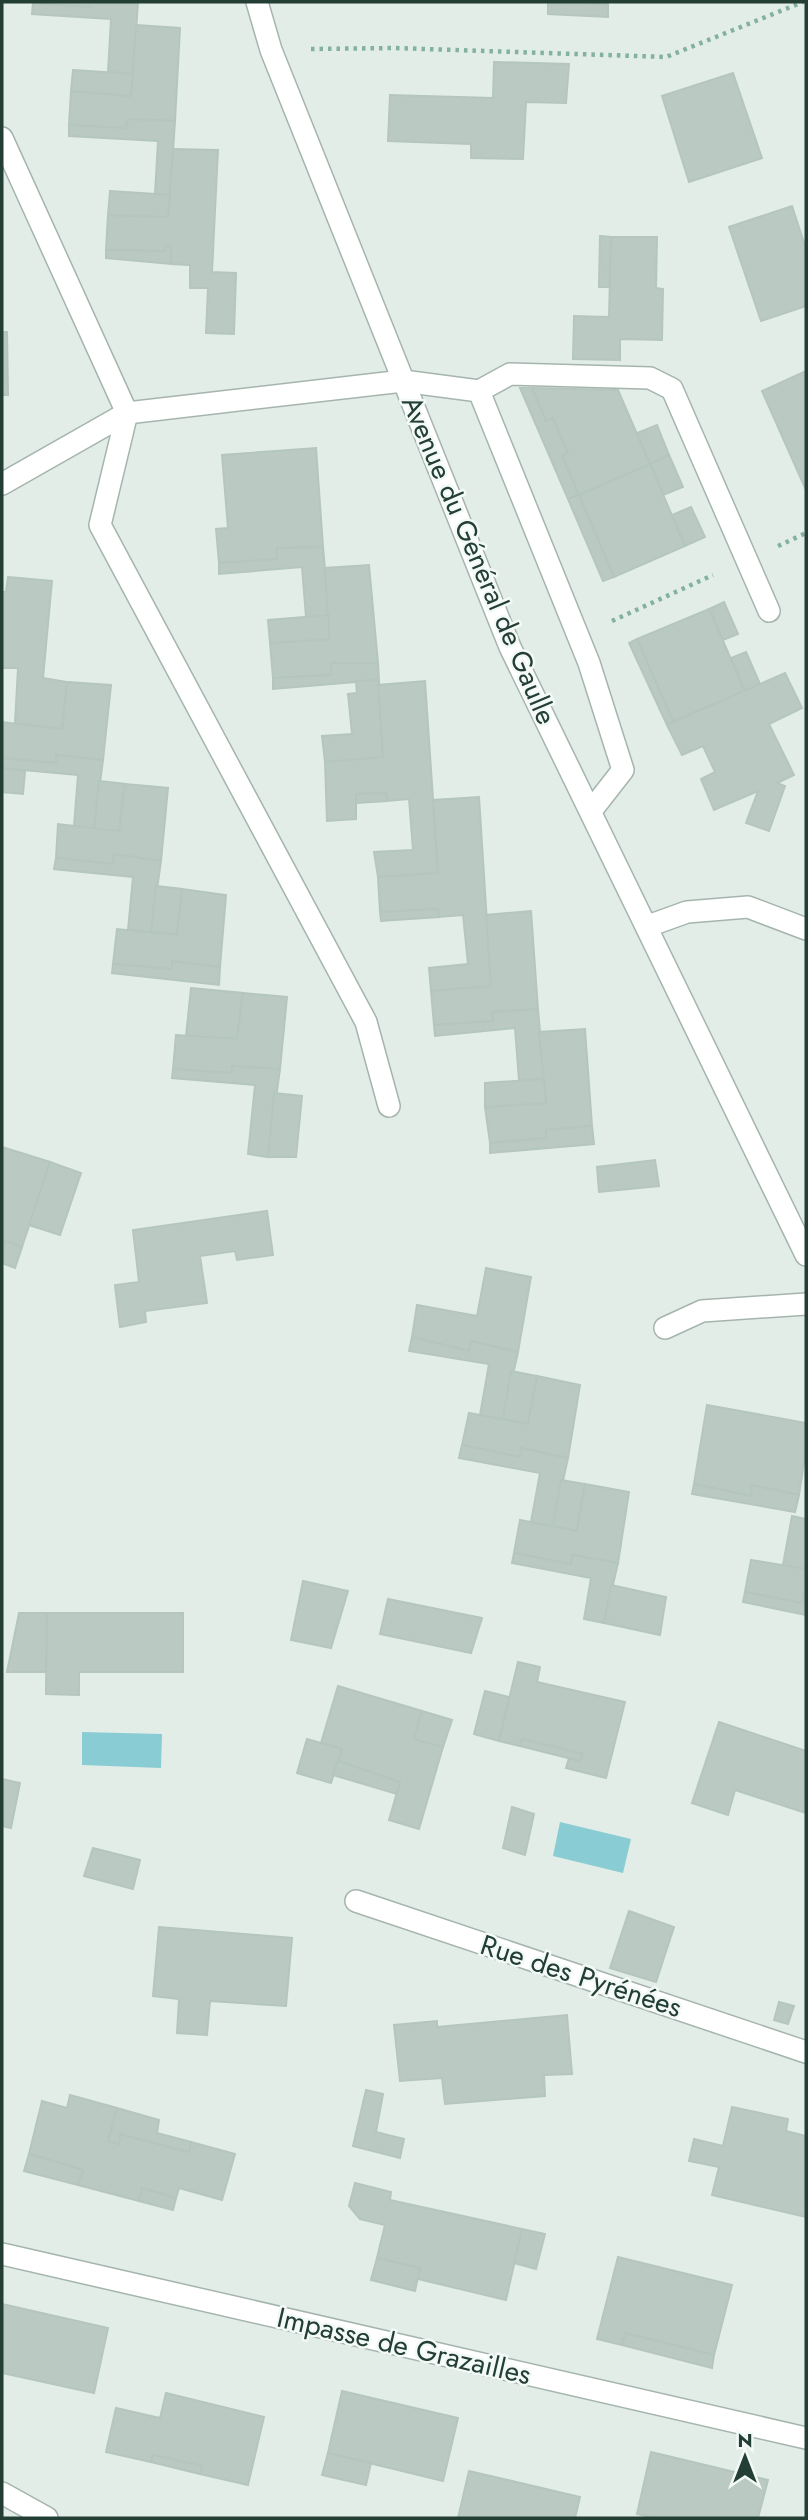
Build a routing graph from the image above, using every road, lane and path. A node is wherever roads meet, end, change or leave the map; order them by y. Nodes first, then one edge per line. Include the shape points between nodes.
1 (257, 2) edge
2 (803, 2) edge
3 (271, 50) junction
4 (2, 138) edge
5 (403, 381) junction
6 (479, 391) junction
7 (127, 413) junction
8 (2, 484) edge
9 (806, 533) edge
10 (745, 561) junction
11 (769, 611) dead end
12 (577, 633) junction
13 (591, 811) junction
14 (648, 926) junction
15 (806, 929) edge
16 (389, 1106) dead end
17 (806, 1255) edge
18 (806, 1304) edge
19 (665, 1328) dead end
20 (356, 1901) dead end
21 (806, 2052) edge
22 (2, 2254) edge
23 (806, 2438) edge
24 (2, 2493) edge
25 (47, 2518) edge

1 - 3 street, Avenue du Général de Gaulle
2 - 3 path via 666,58 395,48
3 - 5 street, Avenue du Général de Gaulle
4 - 7 street
5 - 6 street
5 - 7 street
5 - 13 street, Avenue du Général de Gaulle via 510,647
6 - 10 street via 510,374 650,378 673,389
6 - 12 street
7 - 8 street
7 - 16 street via 100,525 366,1022
9 - 10 path
10 - 11 street
10 - 12 path via 596,629
12 - 13 street via 623,770
13 - 14 street, Avenue du Général de Gaulle
14 - 15 street via 687,912 748,907
14 - 17 street, Avenue du Général de Gaulle
18 - 19 street via 702,1311
20 - 21 street, Rue des Pyrénées
22 - 23 street, Impasse de Grazailles
24 - 25 street

